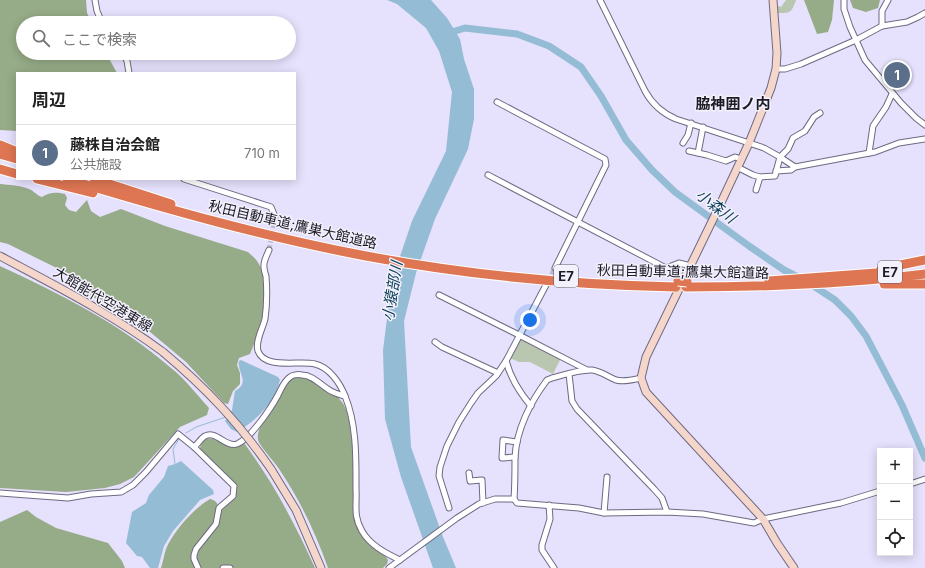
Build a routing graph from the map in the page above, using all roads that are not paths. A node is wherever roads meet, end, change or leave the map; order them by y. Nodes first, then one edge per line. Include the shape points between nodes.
1 (95, 0) edge
2 (600, 0) edge
3 (773, 0) edge
4 (844, 0) edge
5 (888, 0) edge
6 (925, 13) edge
7 (99, 16) edge
8 (882, 26) junction
9 (856, 40) junction
10 (127, 60) edge
11 (776, 69) junction
12 (129, 72) edge
13 (892, 94) junction
14 (497, 102) dead end
15 (820, 113) dead end
16 (691, 123) junction
17 (925, 125) edge
18 (703, 127) junction
19 (925, 139) edge
20 (683, 143) dead end
21 (749, 143) junction
22 (0, 145) edge
23 (16, 152) edge
24 (689, 152) dead end
25 (698, 153) junction
26 (869, 153) junction
27 (0, 154) edge
28 (780, 157) junction
29 (0, 159) edge
30 (16, 159) edge
31 (741, 159) junction
32 (16, 164) edge
33 (737, 167) junction
34 (795, 167) junction
35 (0, 169) edge
36 (776, 171) junction
37 (16, 174) edge
38 (488, 175) dead end
39 (760, 177) junction
40 (41, 180) edge
41 (70, 180) edge
42 (87, 180) edge
43 (97, 180) edge
44 (187, 180) edge
45 (756, 190) dead end
46 (167, 209) junction
47 (187, 209) junction
48 (276, 218) dead end
49 (578, 222) junction
50 (269, 250) tunnel mouth
51 (367, 254) junction
52 (0, 256) edge
53 (925, 260) edge
54 (691, 266) junction
55 (555, 268) tunnel mouth
56 (925, 268) edge
57 (925, 274) edge
58 (857, 279) junction
59 (925, 284) edge
60 (546, 285) tunnel mouth
61 (439, 296) dead end
62 (519, 335) junction
63 (435, 342) dead end
64 (506, 361) junction
65 (587, 370) junction
66 (498, 373) junction
67 (569, 374) junction
68 (640, 378) junction
69 (345, 396) junction
70 (531, 406) junction
71 (517, 442) junction
72 (194, 447) junction
73 (515, 457) junction
74 (469, 473) dead end
75 (607, 478) dead end
76 (877, 492) edge
77 (0, 494) edge
78 (514, 498) junction
79 (483, 502) junction
80 (549, 505) junction
81 (449, 508) dead end
82 (667, 512) junction
83 (604, 513) junction
84 (763, 519) junction
85 (400, 560) junction
86 (198, 568) edge
87 (224, 568) edge
88 (230, 568) edge
89 (321, 568) edge
90 (389, 568) edge
91 (554, 568) edge
92 (794, 568) edge

1 - 7 street
2 - 16 street via 649,98 666,115
3 - 11 street
4 - 9 street via 844,9
5 - 8 street via 882,11
6 - 8 street via 907,22
8 - 9 street
9 - 11 street via 801,64
9 - 13 street via 864,60
10 - 12 street
11 - 21 street
13 - 17 street
13 - 26 street via 873,126
14 - 49 street via 605,159 606,165
15 - 28 street via 814,117 805,131 793,138 788,149
16 - 18 street
16 - 20 street
18 - 21 street
18 - 25 street
19 - 26 street via 899,143
21 - 28 street
21 - 31 street
22 - 23 highway
24 - 25 street
25 - 31 street via 726,161 735,157
26 - 34 street
27 - 30 highway
28 - 34 street
28 - 36 street
29 - 32 highway
31 - 33 street
33 - 39 street
33 - 54 street
34 - 36 street via 791,170
35 - 37 highway
36 - 39 street via 775,176
38 - 49 street
39 - 45 street
40 - 46 highway
41 - 46 highway, 秋田自動車道;鷹巣大館道路 / E7
42 - 47 highway, 秋田自動車道;鷹巣大館道路 / E7
43 - 47 highway
44 - 48 street via 271,208
46 - 51 highway, 秋田自動車道;鷹巣大館道路 / E7 via 283,239
47 - 51 highway, 秋田自動車道;鷹巣大館道路 / E7
49 - 54 street via 666,268 679,263
49 - 55 street
50 - 69 street via 264,266 265,319 258,352 270,361 316,364 340,384
51 - 58 highway, 秋田自動車道;鷹巣大館道路 / E7 via 455,269 682,284 759,284
52 - 89 street, 大館能代空港東線, bridge via 91,304 140,335 185,370 227,411 271,469 296,510
53 - 58 highway
54 - 68 street via 653,342
56 - 58 highway, E7
57 - 58 highway, E7
58 - 59 highway
60 - 62 street
61 - 62 street
62 - 64 street
62 - 65 street
63 - 66 street
64 - 66 street
64 - 70 street via 515,385
65 - 67 street
65 - 68 street via 600,372 616,380
66 - 81 street via 475,398 447,446 439,476
67 - 70 street via 547,380
67 - 82 street via 572,402 662,498
68 - 84 street via 646,392
69 - 72 street via 333,392 307,376 290,376 252,432 237,444 224,442 210,435 205,436
69 - 85 street via 354,438 357,520 362,531 378,548
70 - 71 street
71 - 73 street
71 - 73 street via 504,440 502,458
72 - 77 street via 178,434 138,480 121,492 68,498
72 - 86 street via 234,486 233,496 219,508 216,524 196,549 194,555
73 - 78 street
74 - 79 street via 470,482 482,480
75 - 83 street
76 - 84 street via 841,503
78 - 79 street
78 - 80 street via 517,503
79 - 85 street
80 - 83 street
80 - 91 street via 550,519 542,550
82 - 83 street
82 - 84 street via 703,514 754,523
84 - 92 street
85 - 90 street
87 - 88 street

